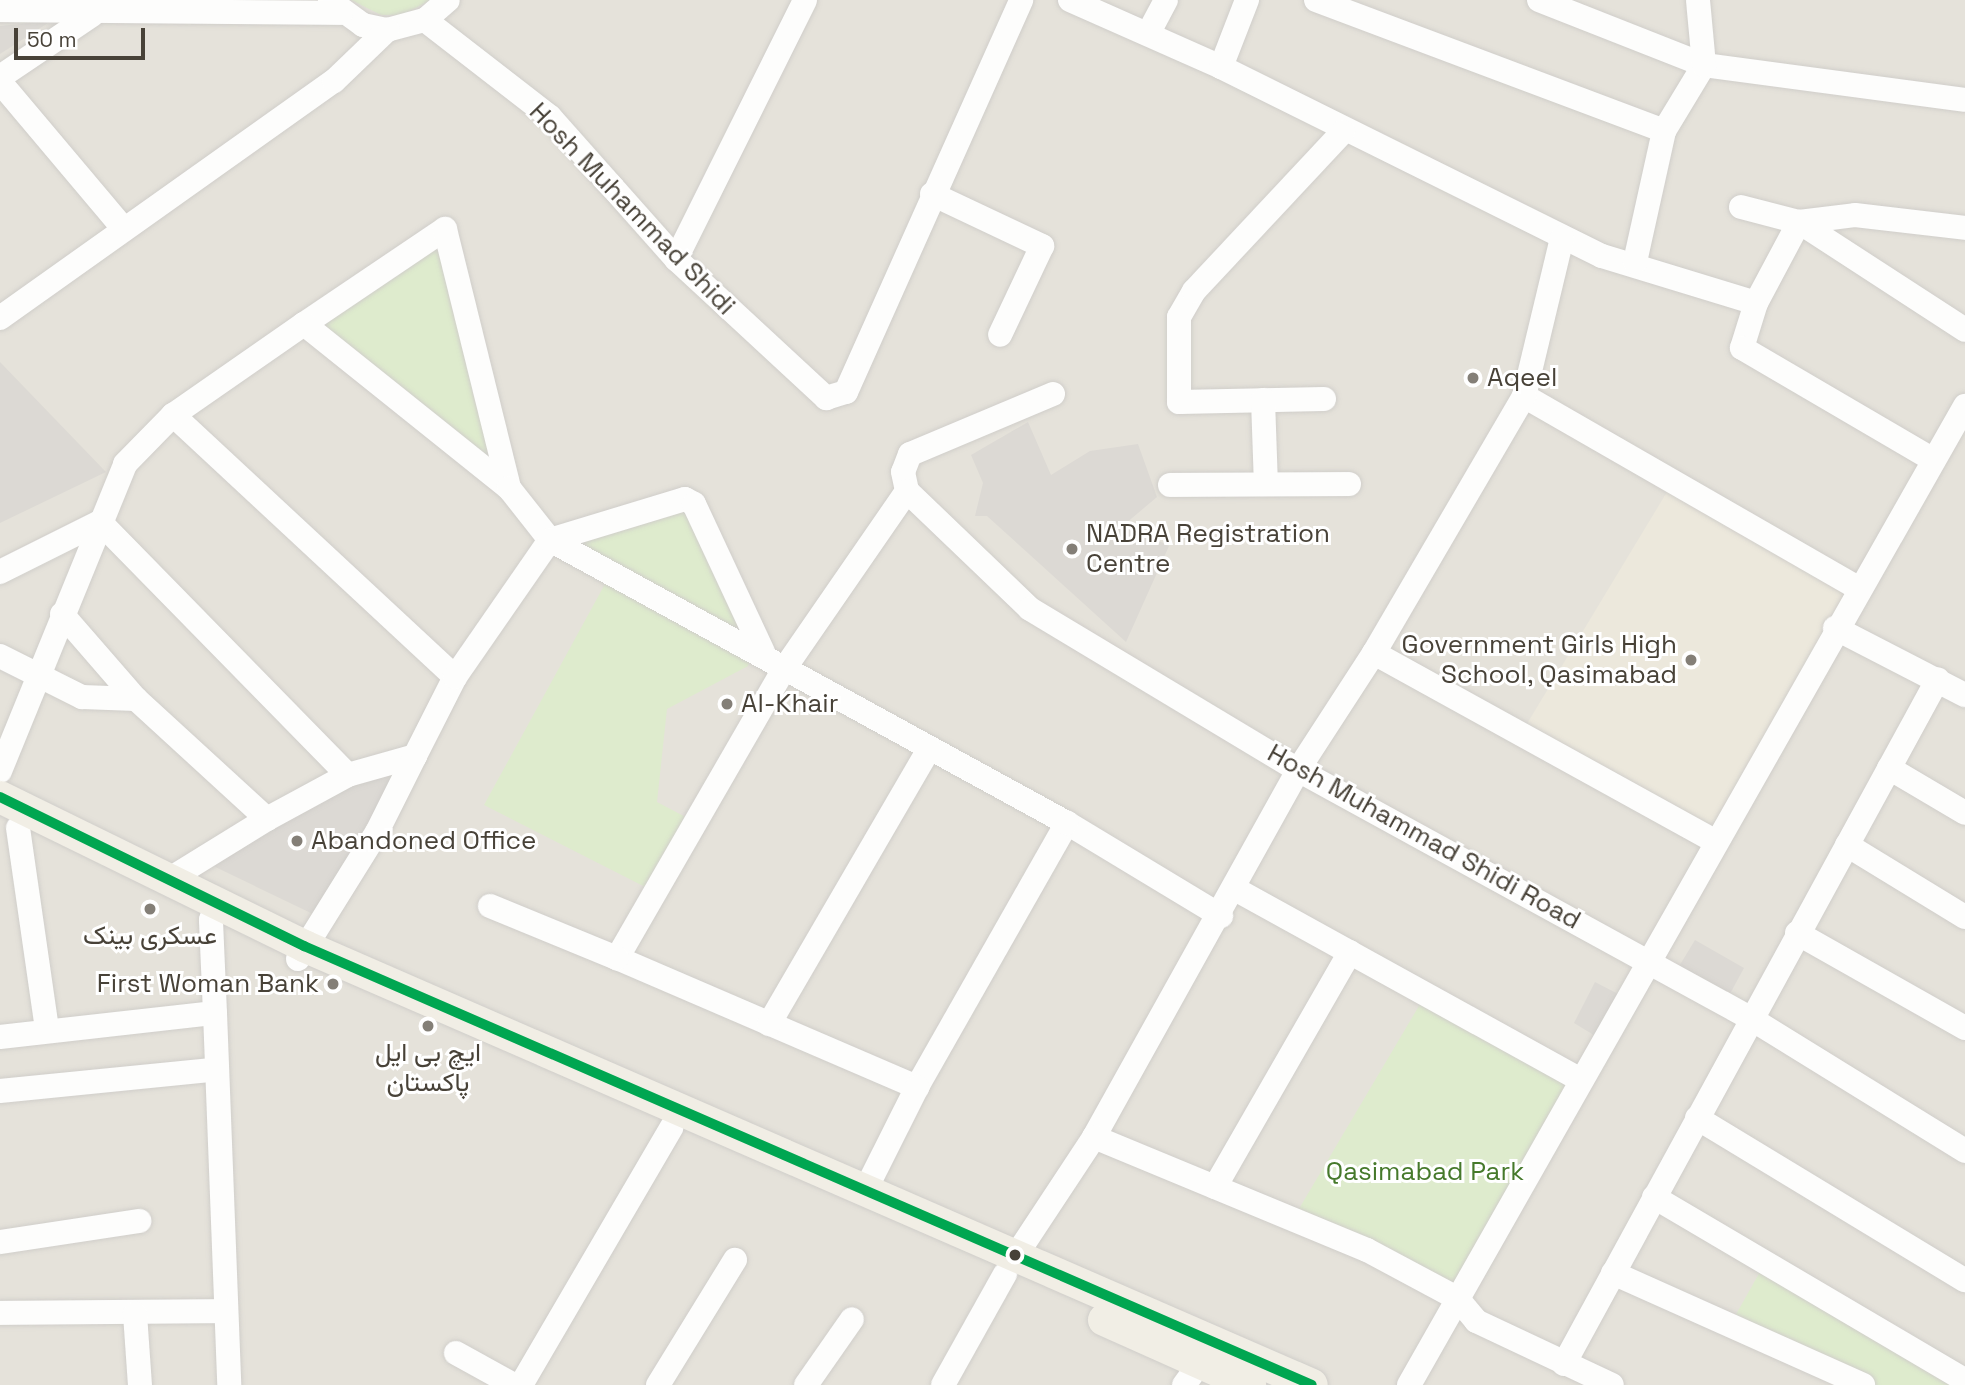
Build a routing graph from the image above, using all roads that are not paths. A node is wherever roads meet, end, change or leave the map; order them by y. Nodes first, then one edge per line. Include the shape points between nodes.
1 (447, 0) edge
2 (805, 0) edge
3 (1021, 0) edge
4 (1070, 0) edge
5 (1167, 0) edge
6 (1247, 0) edge
7 (1316, 0) edge
8 (1539, 0) edge
9 (1698, 0) edge
10 (16, 7) edge
11 (335, 7) edge
12 (92, 15) junction
13 (425, 20) junction
14 (387, 30) junction
15 (1148, 34) junction
16 (1704, 65) junction
17 (1221, 67) junction
18 (0, 77) edge
19 (0, 82) edge
20 (1965, 100) edge
21 (1664, 131) junction
22 (1343, 132) junction
23 (932, 194) junction
24 (1741, 207) dead end
25 (1799, 222) junction
26 (123, 228) junction
27 (1965, 228) edge
28 (1562, 238) junction
29 (676, 259) junction
30 (1635, 262) junction
31 (1756, 303) junction
32 (0, 318) edge
33 (304, 324) junction
34 (1965, 330) edge
35 (1000, 335) dead end
36 (1053, 394) dead end
37 (1524, 396) junction
38 (1324, 399) dead end
39 (1263, 400) junction
40 (1965, 406) edge
41 (173, 415) junction
42 (1946, 447) edge
43 (1266, 484) junction
44 (1349, 484) dead end
45 (1170, 485) dead end
46 (509, 488) junction
47 (907, 491) junction
48 (100, 523) junction
49 (550, 540) junction
50 (0, 572) edge
51 (1858, 588) junction
52 (62, 614) junction
53 (1835, 628) junction
54 (763, 652) junction
55 (1374, 653) junction
56 (0, 656) edge
57 (784, 669) junction
58 (37, 673) junction
59 (454, 677) junction
60 (1938, 679) junction
61 (1965, 695) edge
62 (136, 699) junction
63 (929, 749) junction
64 (415, 756) junction
65 (1889, 768) junction
66 (0, 771) edge
67 (1298, 771) junction
68 (348, 775) junction
69 (0, 797) edge
70 (1965, 813) edge
71 (267, 819) junction
72 (9, 823) edge
73 (1067, 823) junction
74 (1715, 841) junction
75 (1847, 845) junction
76 (173, 877) junction
77 (1235, 889) junction
78 (490, 906) dead end
79 (214, 910) junction
80 (1221, 916) junction
81 (1965, 917) edge
82 (1797, 933) junction
83 (1349, 952) junction
84 (301, 953) junction
85 (617, 958) junction
86 (1648, 959) junction
87 (215, 1013) junction
88 (1750, 1018) junction
89 (769, 1024) junction
90 (1965, 1028) edge
91 (47, 1030) junction
92 (0, 1037) edge
93 (212, 1070) junction
94 (1581, 1080) junction
95 (917, 1087) junction
96 (0, 1091) edge
97 (1697, 1118) junction
98 (671, 1128) junction
99 (1094, 1137) junction
100 (1965, 1151) edge
101 (1215, 1187) junction
102 (864, 1191) junction
103 (1654, 1197) junction
104 (139, 1221) dead end
105 (0, 1242) edge
106 (735, 1260) dead end
107 (1009, 1267) junction
108 (1613, 1273) junction
109 (1965, 1280) edge
110 (1457, 1298) junction
111 (225, 1311) junction
112 (0, 1313) edge
113 (135, 1314) junction
114 (852, 1319) dead end
115 (456, 1353) dead end
116 (1564, 1364) junction
117 (1191, 1375) edge
118 (1965, 1380) edge
119 (140, 1385) edge
120 (229, 1385) edge
121 (513, 1385) edge
122 (521, 1385) edge
123 (659, 1385) edge
124 (806, 1385) edge
125 (943, 1385) edge
126 (1250, 1385) edge
127 (1312, 1385) edge
128 (1409, 1385) edge
129 (1612, 1385) edge
130 (1863, 1385) edge

1 - 13 street
2 - 29 street
3 - 23 street
4 - 15 street
5 - 15 street
6 - 17 street
7 - 21 street
8 - 16 street
9 - 16 street
10 - 12 street
11 - 12 street
11 - 14 street
12 - 18 street
13 - 14 street
13 - 29 street, Hosh Muhammad Shidi via 550,117
14 - 26 street via 334,81
15 - 17 street
16 - 20 street
16 - 21 street
17 - 22 street
19 - 26 street
21 - 30 street
22 - 28 street
22 - 39 street via 1194,290 1179,317 1179,402
23 - 29 street, Hosh Muhammad Shidi via 846,392 835,397 826,398 773,354
23 - 35 street via 1042,246
24 - 25 street
25 - 27 street via 1855,215
25 - 31 street
25 - 34 street
26 - 32 street
28 - 30 street
28 - 37 street
30 - 31 street
31 - 42 street via 1742,348
33 - 41 street
33 - 46 street
33 - 46 street via 445,229
36 - 47 street via 910,454 903,472
37 - 51 street
37 - 55 street
38 - 39 street
39 - 43 street
40 - 42 street
41 - 48 street via 125,464
41 - 59 street
42 - 51 street
43 - 44 street
43 - 45 street
46 - 49 street
47 - 57 street
47 - 67 street, Hosh Muhammad Shidi Road via 1030,609
48 - 50 street
48 - 52 street
48 - 68 street
49 - 54 street
49 - 54 street via 690,499
49 - 59 street
51 - 53 street
52 - 58 street
52 - 62 street
53 - 60 street
53 - 74 street
54 - 57 street
55 - 67 street
55 - 74 street
56 - 58 street
57 - 63 street
57 - 85 street
58 - 62 street via 82,697
58 - 66 street
59 - 64 street
60 - 61 street
60 - 65 street
62 - 71 street
63 - 73 street
63 - 89 street
64 - 68 street
64 - 84 street via 377,832
65 - 70 street
65 - 75 street
67 - 77 street
67 - 86 street, Hosh Muhammad Shidi Road
68 - 71 street
69 - 76 main road
71 - 76 street
72 - 79 main road
72 - 91 street
73 - 80 street
73 - 95 street
74 - 86 street
75 - 81 street
75 - 82 street
76 - 79 main road
77 - 80 street
77 - 83 street
78 - 85 street
79 - 84 main road
79 - 87 street
80 - 99 street
82 - 88 street
82 - 90 street
83 - 94 street
83 - 101 street
84 - 98 main road
84 - 102 main road
85 - 89 street
86 - 88 street, Hosh Muhammad Shidi Road
86 - 94 street
87 - 91 street
87 - 93 street
88 - 97 street
88 - 100 street, Hosh Muhammad Shidi Road
89 - 95 street
91 - 92 street
93 - 96 street
93 - 111 street
94 - 110 street
95 - 102 street
97 - 103 street
97 - 109 street
98 - 107 main road
98 - 122 street
99 - 101 street
99 - 107 street
101 - 110 street via 1367,1250
102 - 107 main road
103 - 108 street
103 - 118 street
104 - 105 street
106 - 123 street
107 - 117 main road
107 - 125 street
107 - 127 main road
108 - 116 street
108 - 130 street
110 - 116 street via 1476,1321
110 - 128 street
111 - 113 street
111 - 120 street
112 - 113 street
113 - 119 street
114 - 124 street
115 - 121 street
116 - 129 street
117 - 126 main road

